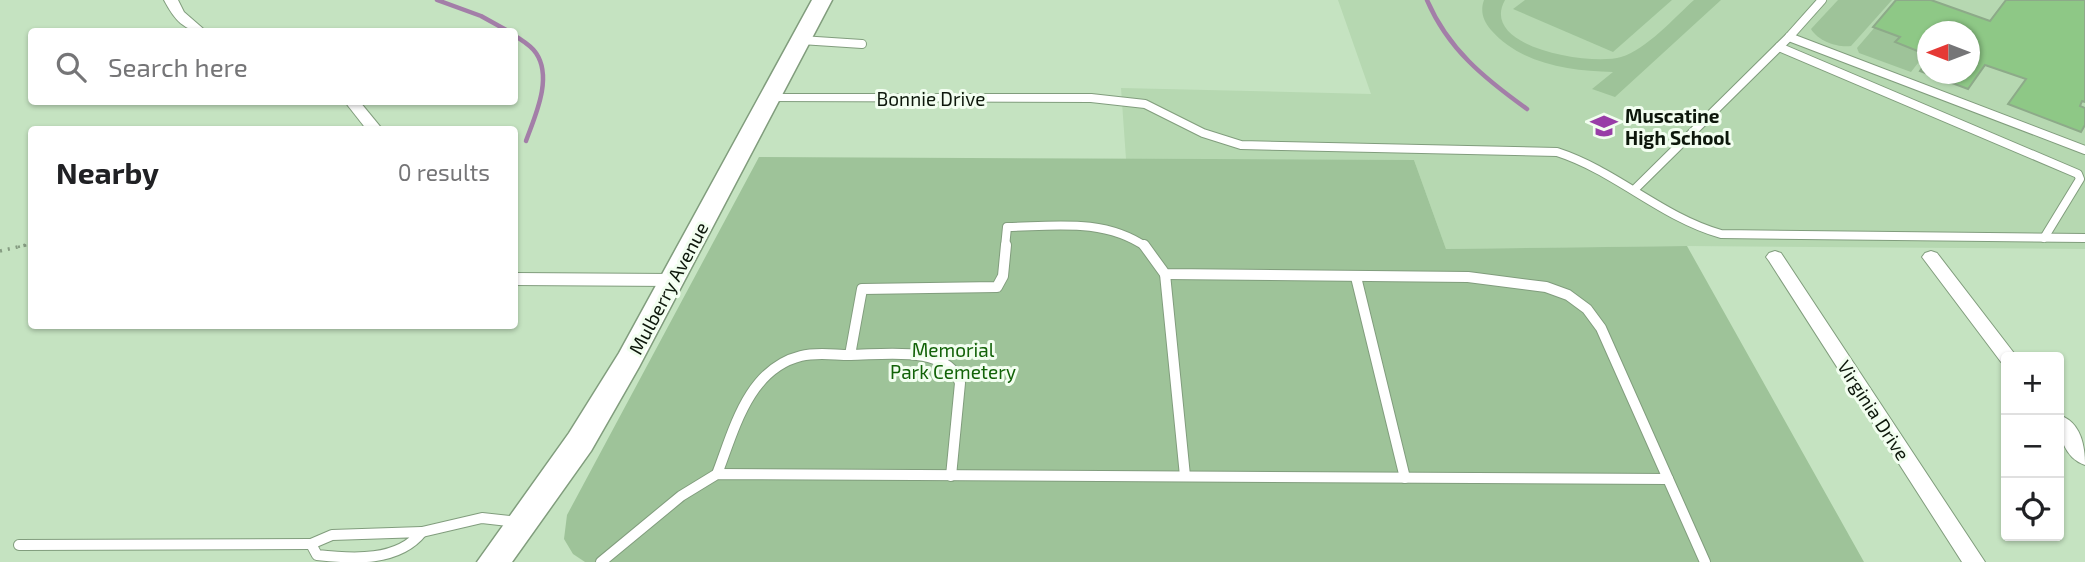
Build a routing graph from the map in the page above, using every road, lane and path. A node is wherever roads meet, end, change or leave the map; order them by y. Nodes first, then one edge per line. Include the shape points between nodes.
1 (172, 0) edge
2 (822, 0) edge
3 (1822, 0) edge
4 (195, 28) edge
5 (1789, 37) junction
6 (801, 40) junction
7 (862, 44) dead end
8 (1779, 47) junction
9 (771, 98) junction
10 (1091, 98) joint
11 (355, 105) edge
12 (373, 126) edge
13 (2085, 150) edge
14 (1634, 190) junction
15 (2044, 238) junction
16 (2085, 238) edge
17 (28, 245) edge
18 (0, 250) edge
19 (1775, 257) dead end
20 (1931, 257) dead end
21 (1165, 274) junction
22 (1356, 276) junction
23 (518, 279) edge
24 (672, 280) junction
25 (2004, 352) edge
26 (850, 355) junction
27 (2064, 430) edge
28 (2085, 457) edge
29 (717, 474) junction
30 (951, 475) junction
31 (1185, 476) junction
32 (1405, 478) junction
33 (1668, 479) junction
34 (523, 522) junction
35 (422, 532) junction
36 (311, 544) junction
37 (19, 545) dead end
38 (493, 562) edge
39 (601, 562) edge
40 (1705, 562) edge
41 (1974, 562) edge

1 - 4 street via 178,14
2 - 6 main road, Mulberry Avenue
3 - 5 lane
5 - 8 lane
5 - 13 lane
6 - 7 lane
6 - 9 main road, Mulberry Avenue
8 - 14 lane
8 - 15 lane via 2078,174 2080,179
9 - 10 street, Bonnie Drive
9 - 24 main road, Mulberry Avenue
10 - 14 lane via 1133,101 1212,139 1241,145 1557,152 1590,163
11 - 12 street
14 - 15 lane via 1694,227 1721,234
15 - 16 lane
17 - 18 path
19 - 41 street, Virginia Drive
20 - 25 street
21 - 22 lane
21 - 26 lane via 1147,248 1124,233 1089,227 1007,227 1003,275 997,287 862,289
21 - 31 lane
22 - 32 lane
22 - 33 lane via 1468,277 1568,295 1587,309 1601,328
23 - 24 street
24 - 34 main road, Mulberry Avenue via 580,442
26 - 29 lane via 803,355 768,371 753,387
26 - 30 lane via 925,357 955,369 960,383
27 - 28 street
29 - 30 lane
29 - 39 lane via 681,496
30 - 31 lane
31 - 32 lane
32 - 33 lane
33 - 40 lane
34 - 35 lane via 482,518
34 - 38 main road, Mulberry Avenue
35 - 36 lane via 332,535
35 - 36 lane via 412,545 376,558 317,555
36 - 37 lane

